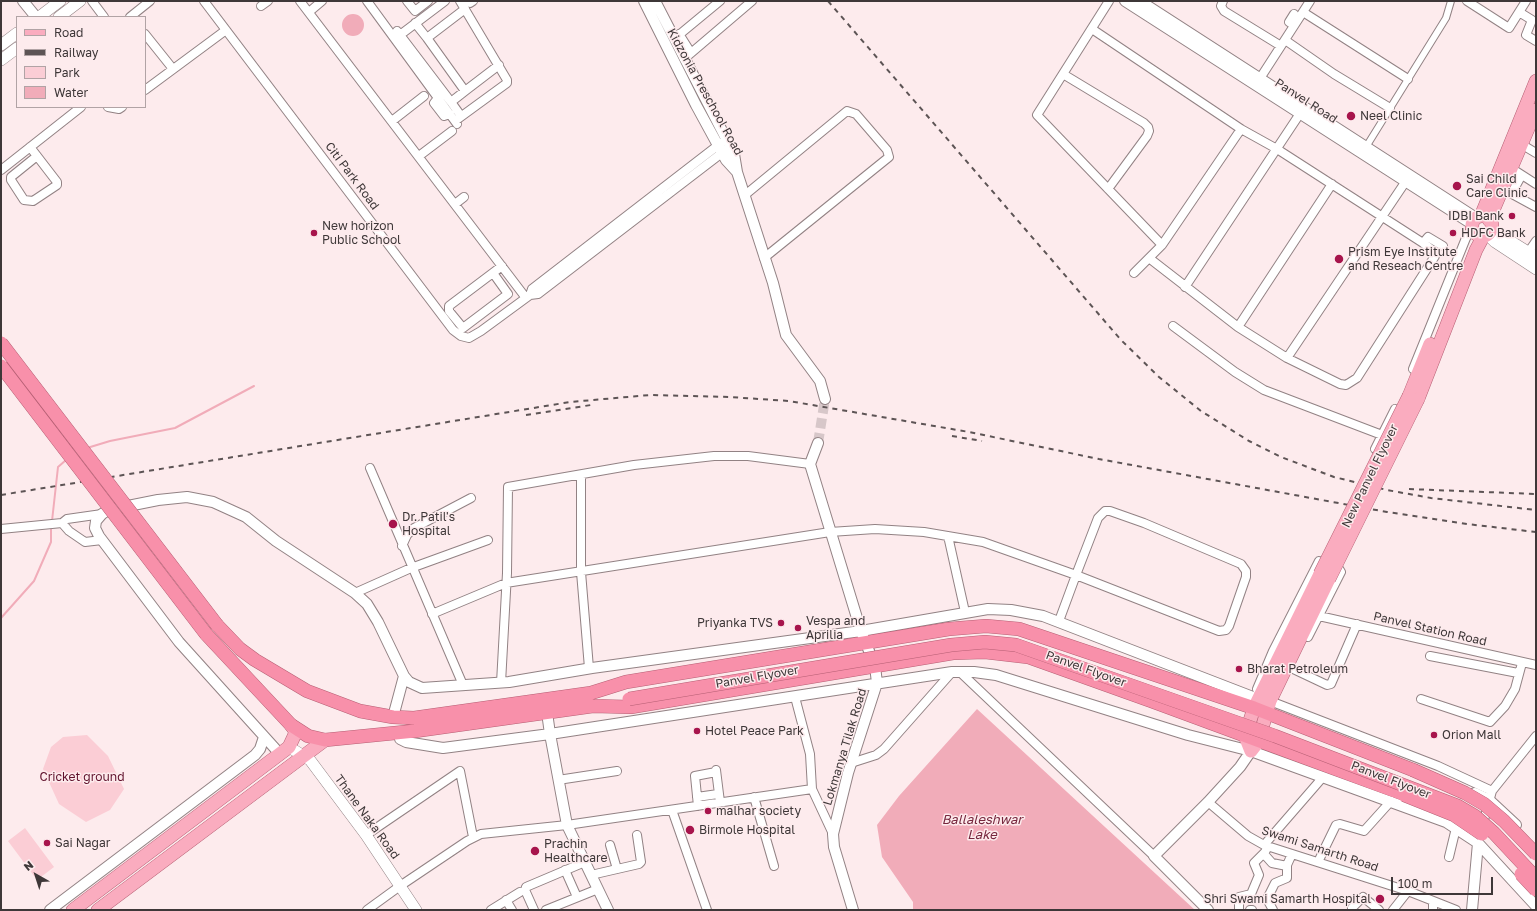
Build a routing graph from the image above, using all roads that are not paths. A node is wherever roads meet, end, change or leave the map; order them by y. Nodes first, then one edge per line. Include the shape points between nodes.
1 (23, 1) edge
2 (60, 1) edge
3 (80, 1) edge
4 (92, 1) edge
5 (150, 1) edge
6 (204, 1) edge
7 (300, 1) edge
8 (322, 1) edge
9 (367, 1) edge
10 (407, 1) edge
11 (428, 1) edge
12 (437, 1) edge
13 (445, 1) edge
14 (460, 1) edge
15 (473, 1) edge
16 (644, 1) edge
17 (655, 1) edge
18 (720, 1) edge
19 (752, 1) edge
20 (1110, 1) edge
21 (1125, 1) edge
22 (1140, 1) edge
23 (1223, 1) edge
24 (1310, 1) edge
25 (1452, 1) edge
26 (1467, 1) edge
27 (1526, 1) edge
28 (466, 5) edge
29 (309, 12) junction
30 (1303, 12) junction
31 (1519, 12) junction
32 (1294, 14) dead end
33 (35, 16) edge
34 (40, 16) edge
35 (60, 16) edge
36 (103, 16) edge
37 (132, 16) edge
38 (416, 16) junction
39 (1294, 26) junction
40 (1092, 29) junction
41 (226, 30) junction
42 (397, 34) junction
43 (16, 35) edge
44 (146, 35) edge
45 (676, 37) junction
46 (427, 38) junction
47 (1536, 42) edge
48 (1283, 43) junction
49 (1, 46) edge
50 (16, 49) edge
51 (688, 56) junction
52 (1, 60) edge
53 (499, 65) junction
54 (173, 70) junction
55 (1063, 74) junction
56 (1408, 79) junction
57 (1536, 81) edge
58 (1258, 82) junction
59 (146, 89) edge
60 (465, 91) junction
61 (424, 96) dead end
62 (451, 102) junction
63 (80, 108) edge
64 (1390, 108) junction
65 (1302, 110) junction
66 (1536, 110) edge
67 (392, 121) junction
68 (456, 123) junction
69 (1241, 129) junction
70 (1521, 144) junction
71 (725, 146) junction
72 (30, 147) junction
73 (1277, 149) junction
74 (1364, 150) junction
75 (1536, 153) edge
76 (37, 156) junction
77 (419, 156) junction
78 (1514, 169) junction
79 (1, 170) edge
80 (1408, 178) junction
81 (1536, 179) edge
82 (1332, 184) junction
83 (1536, 184) edge
84 (1508, 188) junction
85 (1108, 189) junction
86 (745, 195) junction
87 (464, 197) dead end
88 (455, 204) junction
89 (1536, 207) edge
90 (1382, 219) junction
91 (1481, 226) junction
92 (1536, 240) edge
93 (1423, 243) junction
94 (1162, 245) junction
95 (1443, 246) dead end
96 (1529, 257) edge
97 (1149, 258) junction
98 (765, 263) junction
99 (502, 266) junction
100 (1536, 269) edge
101 (493, 273) junction
102 (1134, 273) dead end
103 (1185, 287) junction
104 (528, 296) junction
105 (448, 308) junction
106 (441, 314) junction
107 (1173, 326) dead end
108 (1238, 327) junction
109 (1, 343) edge
110 (1287, 358) junction
111 (1, 366) edge
112 (825, 399) tunnel mouth
113 (1382, 435) junction
114 (818, 443) tunnel mouth
115 (1375, 450) dead end
116 (810, 464) junction
117 (370, 468) dead end
118 (581, 475) junction
119 (470, 498) dead end
120 (102, 514) junction
121 (61, 523) junction
122 (1, 529) edge
123 (830, 532) junction
124 (948, 536) junction
125 (102, 540) junction
126 (488, 540) dead end
127 (402, 546) junction
128 (412, 568) junction
129 (581, 572) junction
130 (1076, 575) junction
131 (506, 583) junction
132 (355, 593) junction
133 (965, 612) junction
134 (432, 614) junction
135 (1319, 616) junction
136 (1059, 622) junction
137 (1357, 624) junction
138 (863, 637) junction
139 (1432, 643) junction
140 (1522, 663) junction
141 (1536, 665) edge
142 (874, 666) junction
143 (589, 668) junction
144 (1291, 668) junction
145 (956, 672) junction
146 (1518, 673) junction
147 (404, 676) junction
148 (501, 683) junction
149 (877, 683) junction
150 (463, 685) junction
151 (591, 693) junction
152 (628, 695) junction
153 (795, 697) junction
154 (546, 699) junction
155 (1421, 699) dead end
156 (1262, 705) junction
157 (593, 706) junction
158 (547, 712) junction
159 (393, 717) junction
160 (1289, 722) junction
161 (291, 725) junction
162 (399, 732) junction
163 (550, 734) junction
164 (1244, 736) junction
165 (1536, 736) edge
166 (264, 737) junction
167 (325, 740) junction
168 (1254, 746) junction
169 (285, 751) junction
170 (1277, 754) junction
171 (304, 755) junction
172 (851, 763) junction
173 (617, 771) dead end
174 (1323, 777) junction
175 (558, 780) junction
176 (812, 789) junction
177 (1490, 795) junction
178 (754, 797) junction
179 (719, 798) junction
180 (1391, 801) junction
181 (697, 802) junction
182 (1208, 802) junction
183 (672, 810) junction
184 (567, 825) junction
185 (1456, 828) junction
186 (833, 834) junction
187 (366, 835) junction
188 (637, 835) dead end
189 (474, 837) junction
190 (1478, 843) junction
191 (610, 845) dead end
192 (1536, 847) edge
193 (1265, 848) junction
194 (1292, 854) junction
195 (1536, 854) edge
196 (1154, 856) junction
197 (1449, 858) dead end
198 (584, 862) junction
199 (1318, 862) junction
200 (1536, 865) edge
201 (774, 866) dead end
202 (1287, 866) junction
203 (617, 869) junction
204 (565, 870) junction
205 (591, 875) junction
206 (1536, 878) edge
207 (400, 886) junction
208 (598, 889) junction
209 (1536, 890) edge
210 (1408, 891) junction
211 (520, 892) dead end
212 (577, 897) junction
213 (506, 900) junction
214 (1433, 906) edge
215 (1536, 906) edge
216 (50, 910) edge
217 (72, 910) edge
218 (98, 910) edge
219 (367, 910) edge
220 (416, 910) edge
221 (491, 910) edge
222 (512, 910) edge
223 (534, 910) edge
224 (546, 910) edge
225 (608, 910) edge
226 (707, 910) edge
227 (854, 910) edge
228 (1208, 910) edge
229 (1239, 910) edge
230 (1273, 910) edge
231 (1353, 910) edge
232 (1379, 910) edge
233 (1393, 910) edge
234 (1456, 910) edge
235 (1472, 910) edge

1 - 33 street
2 - 34 main road
3 - 35 main road
4 - 36 street
5 - 37 street
6 - 41 street, Citi Park Road
7 - 29 street
8 - 29 street
9 - 42 street
10 - 38 street
11 - 38 street
12 - 38 street
13 - 38 street
14 - 28 street
15 - 28 street
16 - 71 street, Kidzonia Preschool Road via 692,98
17 - 45 street, Kidzonia Preschool Road
18 - 45 street
19 - 51 street
20 - 40 street
21 - 58 street, Panvel Road
22 - 58 street, Panvel Road
23 - 48 street via 1221,6 1224,11
24 - 30 street
25 - 56 street via 1446,18
26 - 31 street via 1509,28
27 - 31 street
28 - 46 street
28 - 53 street
29 - 67 street
30 - 39 street
30 - 56 street
31 - 47 street via 1532,20 1526,35
32 - 39 street via 1289,22
38 - 42 street
38 - 46 street
39 - 48 street
40 - 55 street
40 - 69 street
41 - 54 street
41 - 106 street, Citi Park Road
42 - 62 street
42 - 68 street
43 - 49 main road
44 - 54 street
45 - 51 street, Kidzonia Preschool Road
46 - 60 street
48 - 58 street
48 - 64 street
50 - 52 main road
51 - 71 street, Kidzonia Preschool Road
53 - 60 street
53 - 68 street via 507,83
54 - 59 street
55 - 85 street via 1037,115
55 - 85 street via 1148,127 1147,136
56 - 64 street
57 - 91 main road
58 - 65 street, Panvel Road
60 - 62 street
61 - 67 street
62 - 68 street
63 - 72 street
64 - 74 street
65 - 73 street
65 - 74 street, Panvel Road
66 - 70 main road
67 - 77 street
68 - 77 street
69 - 73 street
69 - 94 street
70 - 75 street
70 - 78 main road
71 - 86 street, Kidzonia Preschool Road via 726,160 737,172
71 - 104 street via 614,230 538,294
72 - 76 street
72 - 79 street
73 - 82 street
73 - 103 street
74 - 80 street, Panvel Road
76 - 76 street via 57,185 33,201 24,200 10,180 11,176
77 - 88 street
78 - 81 street
78 - 83 street
78 - 84 main road
80 - 90 street
80 - 91 street, Panvel Road
82 - 90 street
82 - 108 street
84 - 89 street
84 - 91 main road
85 - 94 street
86 - 98 street
86 - 98 street via 847,111 856,114 887,150 889,156
87 - 88 street
88 - 99 street
90 - 93 street
90 - 110 street
91 - 96 main road
91 - 113 street via 1466,238 1403,395
91 - 156 main road, New Panvel Flyover, bridge via 1414,397
92 - 96 street
93 - 95 street via 1428,237
93 - 110 street via 1435,252 1435,256 1357,378 1346,385 1340,384
94 - 97 street
96 - 100 main road
97 - 102 street
97 - 103 street
98 - 112 street via 772,278 786,335 820,381
99 - 101 street
99 - 104 street
101 - 105 street
101 - 105 street via 508,292 507,295 463,328
103 - 108 street
104 - 106 street, Citi Park Road via 468,338 453,330
105 - 106 street
107 - 113 street via 1264,390
108 - 110 street
109 - 159 highway, bridge via 217,625 240,649 307,691 360,711
111 - 161 highway, bridge via 206,634
113 - 115 street
114 - 116 street
116 - 118 street via 748,456 714,456 634,465
116 - 123 street
117 - 127 street
118 - 129 street
118 - 131 street via 508,487
119 - 127 street via 414,528
120 - 121 street via 67,519
120 - 125 street via 96,521 95,528
120 - 132 street via 108,510 158,500 187,497 213,502 246,517 276,541
121 - 122 street
121 - 125 street via 85,542
123 - 124 street via 875,529
123 - 129 street
123 - 138 street
124 - 130 street via 983,542
124 - 133 street
125 - 166 street via 179,642
126 - 128 street
127 - 128 street
128 - 132 street
128 - 134 street
129 - 131 street
129 - 143 street
130 - 130 street via 1223,632 1229,626 1246,571 1241,564 1110,511 1098,518
130 - 136 street
131 - 134 street
131 - 148 street
132 - 147 street via 367,604 378,622
133 - 136 street via 1011,610
133 - 138 street
134 - 150 street
135 - 137 street, Panvel Station Road
135 - 144 street
135 - 156 street via 1341,572 1338,567 1319,561 1273,651
136 - 156 street
137 - 139 street, Panvel Station Road
137 - 144 street via 1331,684 1327,685
138 - 142 street
138 - 143 street
138 - 151 highway via 626,682
138 - 156 highway via 986,626 1019,630
139 - 140 street, Panvel Station Road
139 - 146 street via 1430,658
140 - 141 street, Panvel Station Road
140 - 146 street
142 - 149 street
142 - 157 highway via 631,707
142 - 164 highway via 968,652 1028,657
143 - 148 street
144 - 156 street
145 - 149 street
145 - 168 street via 996,675 1188,735
145 - 172 street via 884,749 876,755
145 - 196 street
146 - 155 street via 1515,689 1505,706 1490,722
147 - 150 street via 409,682 422,688
147 - 159 street
148 - 150 street
149 - 153 street
149 - 172 street, Lokmanya Tilak Road
151 - 152 highway, Panvel Flyover
151 - 154 highway
152 - 157 highway, Panvel Flyover
152 - 200 highway, Panvel Flyover via 950,636 986,634 1018,637 1233,712 1461,799 1489,817
152 - 206 highway, Panvel Flyover, bridge via 951,644 985,642 1016,645 1263,732 1458,806 1484,823
153 - 163 street
153 - 176 street via 810,754
154 - 158 street
154 - 159 highway via 414,718
156 - 160 highway
156 - 164 main road
156 - 168 main road
156 - 177 street via 1431,764
157 - 158 highway
158 - 162 highway
158 - 163 street
160 - 177 street via 1304,722
160 - 195 highway, bridge via 1465,793 1484,804 1504,821
161 - 167 highway via 308,736
161 - 169 main road via 296,732
162 - 163 street via 400,739 406,742 443,748
162 - 167 highway
163 - 175 street
164 - 168 highway
165 - 177 street
166 - 169 street
166 - 216 street via 255,755
167 - 171 main road
168 - 170 highway
168 - 182 street via 1240,767
169 - 171 main road, Thane Naka Road
169 - 217 main road
170 - 174 street
170 - 209 highway, bridge via 1403,794 1454,814 1470,824 1498,849
171 - 187 main road, Thane Naka Road
171 - 218 main road
172 - 186 street, Lokmanya Tilak Road
173 - 175 street
174 - 180 street
174 - 193 street
175 - 184 street
176 - 178 street
176 - 186 street
177 - 190 street
177 - 192 street
178 - 179 street
178 - 201 street
179 - 181 street
179 - 181 street via 716,771 695,776
180 - 185 street
180 - 199 street via 1364,831 1336,825
181 - 183 street
182 - 193 street, Swami Samarth Road
182 - 196 street
183 - 184 street
183 - 226 street
184 - 189 street via 481,834
184 - 198 street
185 - 190 street
185 - 197 street
186 - 227 street, Lokmanya Tilak Road via 834,847
187 - 189 street via 460,771
187 - 207 main road, Thane Naka Road
188 - 203 street via 641,862
189 - 207 street
190 - 215 street
190 - 235 street
191 - 203 street
193 - 194 street, Swami Samarth Road
193 - 202 street via 1275,865
193 - 229 street via 1254,863 1259,875 1251,894 1239,897
194 - 199 street, Swami Samarth Road
194 - 202 street
196 - 228 street
198 - 204 street
198 - 205 street
199 - 210 street, Swami Samarth Road
202 - 230 street via 1288,878 1277,881 1267,899
203 - 205 street
204 - 212 street
204 - 223 street via 525,888
205 - 208 street
207 - 219 street
207 - 220 main road, Thane Naka Road
208 - 212 street
208 - 225 street
210 - 214 street, Swami Samarth Road
210 - 233 street
211 - 213 street
212 - 224 street
213 - 221 street
213 - 222 street
214 - 234 street, Swami Samarth Road
231 - 232 street via 1352,908 1363,897

